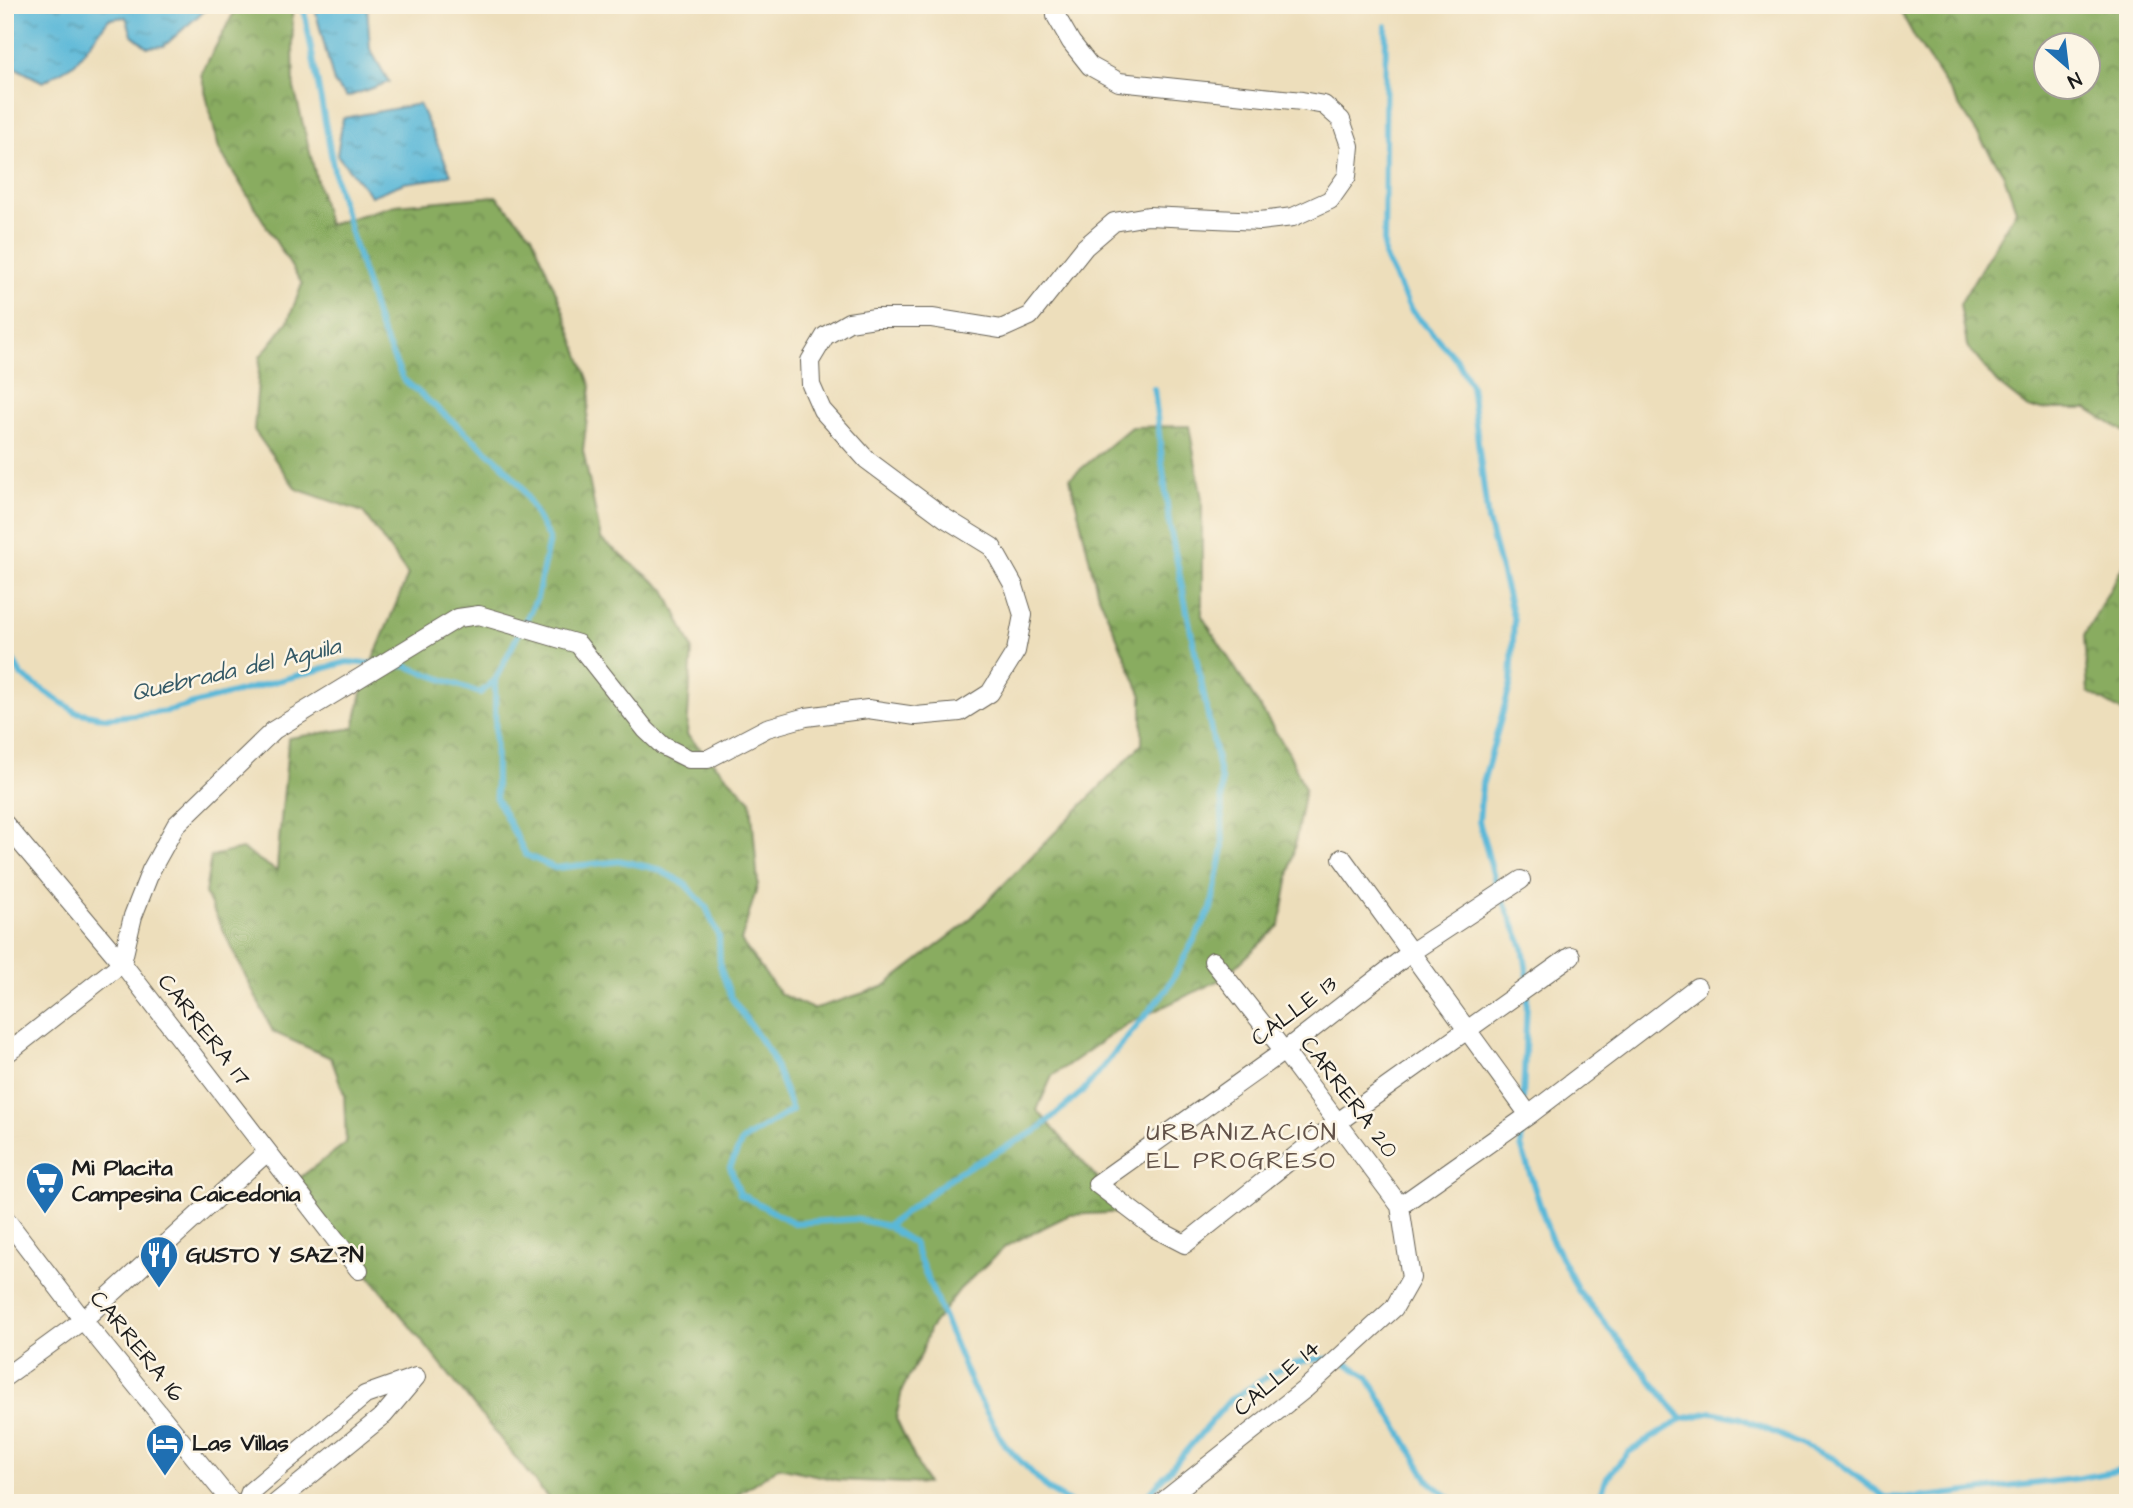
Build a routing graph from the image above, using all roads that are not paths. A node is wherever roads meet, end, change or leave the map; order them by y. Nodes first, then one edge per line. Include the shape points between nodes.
1 (1056, 5) edge
2 (5, 824) edge
3 (1342, 858) dead end
4 (1521, 880) dead end
5 (1410, 953) junction
6 (1571, 956) dead end
7 (1213, 961) dead end
8 (122, 963) junction
9 (1697, 987) dead end
10 (1467, 1029) junction
11 (1284, 1051) junction
12 (5, 1055) edge
13 (1529, 1115) junction
14 (1338, 1122) junction
15 (267, 1152) junction
16 (1400, 1206) junction
17 (5, 1218) edge
18 (359, 1270) dead end
19 (1411, 1279) joint
20 (83, 1320) junction
21 (5, 1377) edge
22 (232, 1503) edge
23 (246, 1503) edge
24 (276, 1503) edge
25 (1161, 1503) edge

1 - 8 street via 1056,16 1090,66 1119,82 1324,106 1341,120 1350,146 1347,176 1330,200 1293,217 1259,222 1148,216 1114,222 1085,247 1030,316 1001,329 932,318 875,318 849,322 825,336 810,360 811,386 822,410 867,460 992,547 1014,586 1024,615 1016,650 989,693 960,712 916,716 868,709 806,717 767,729 708,759 690,758 663,747 646,730 578,644 479,615 458,618 274,730 176,825 133,916
2 - 8 street, CARRERA 17
3 - 5 street
4 - 5 street, CALLE 13
5 - 10 street
5 - 11 street, CALLE 13
6 - 10 street
7 - 11 street, CARRERA 20
8 - 12 street
8 - 15 street, CARRERA 17
9 - 13 street
10 - 13 street
10 - 14 street
11 - 14 street, CARRERA 20
11 - 14 street, CALLE 13 via 1097,1184 1156,1229 1185,1244
13 - 16 street
14 - 16 street, CARRERA 20
15 - 18 street, CARRERA 17
15 - 20 street
16 - 19 street, CARRERA 20
17 - 20 street, CARRERA 16
19 - 25 street, CALLE 14 via 1394,1308 1305,1389
20 - 21 street
20 - 22 street, CARRERA 16
23 - 24 street via 250,1492 365,1395 415,1377 384,1415

